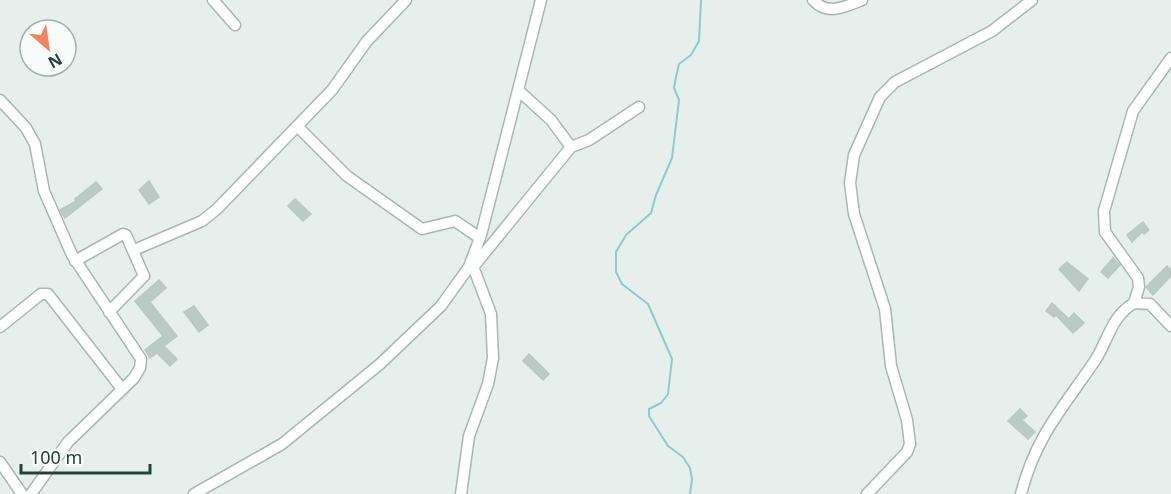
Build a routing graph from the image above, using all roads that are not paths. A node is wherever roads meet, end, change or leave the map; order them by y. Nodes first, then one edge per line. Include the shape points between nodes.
1 (213, 0) edge
2 (406, 0) edge
3 (541, 0) edge
4 (813, 0) edge
5 (862, 0) edge
6 (1032, 0) edge
7 (235, 26) dead end
8 (1171, 58) edge
9 (518, 90) junction
10 (0, 100) edge
11 (639, 107) dead end
12 (297, 126) junction
13 (571, 147) junction
14 (480, 238) junction
15 (134, 250) junction
16 (75, 261) junction
17 (472, 264) junction
18 (1134, 303) junction
19 (109, 312) junction
20 (1171, 326) edge
21 (0, 327) edge
22 (122, 388) junction
23 (0, 462) edge
24 (22, 494) edge
25 (31, 494) edge
26 (194, 494) edge
27 (461, 494) edge
28 (867, 494) edge
29 (1021, 494) edge

1 - 7 street
2 - 12 street
3 - 9 street
4 - 5 street via 825,9 836,9
6 - 28 street via 993,31 895,81 880,97 854,155 850,183 854,214 885,309 891,366 910,444 908,452
8 - 18 street via 1132,111 1104,211 1105,232 1138,278
9 - 13 street via 551,120
9 - 14 street
10 - 16 street via 35,144 44,191
11 - 13 street via 589,140
12 - 14 street via 347,176 422,229 455,221
12 - 15 street via 202,220
13 - 17 street
14 - 17 street
15 - 16 street via 123,234
15 - 19 street via 144,276
16 - 19 street
17 - 26 street via 441,306 380,364 282,444
17 - 27 street via 491,314 493,358 470,436
18 - 20 street via 1150,304
18 - 29 street via 1116,318 1098,356 1042,435
19 - 22 street via 141,359 134,378
21 - 22 street via 41,294 48,294
22 - 25 street via 68,442
23 - 24 street

